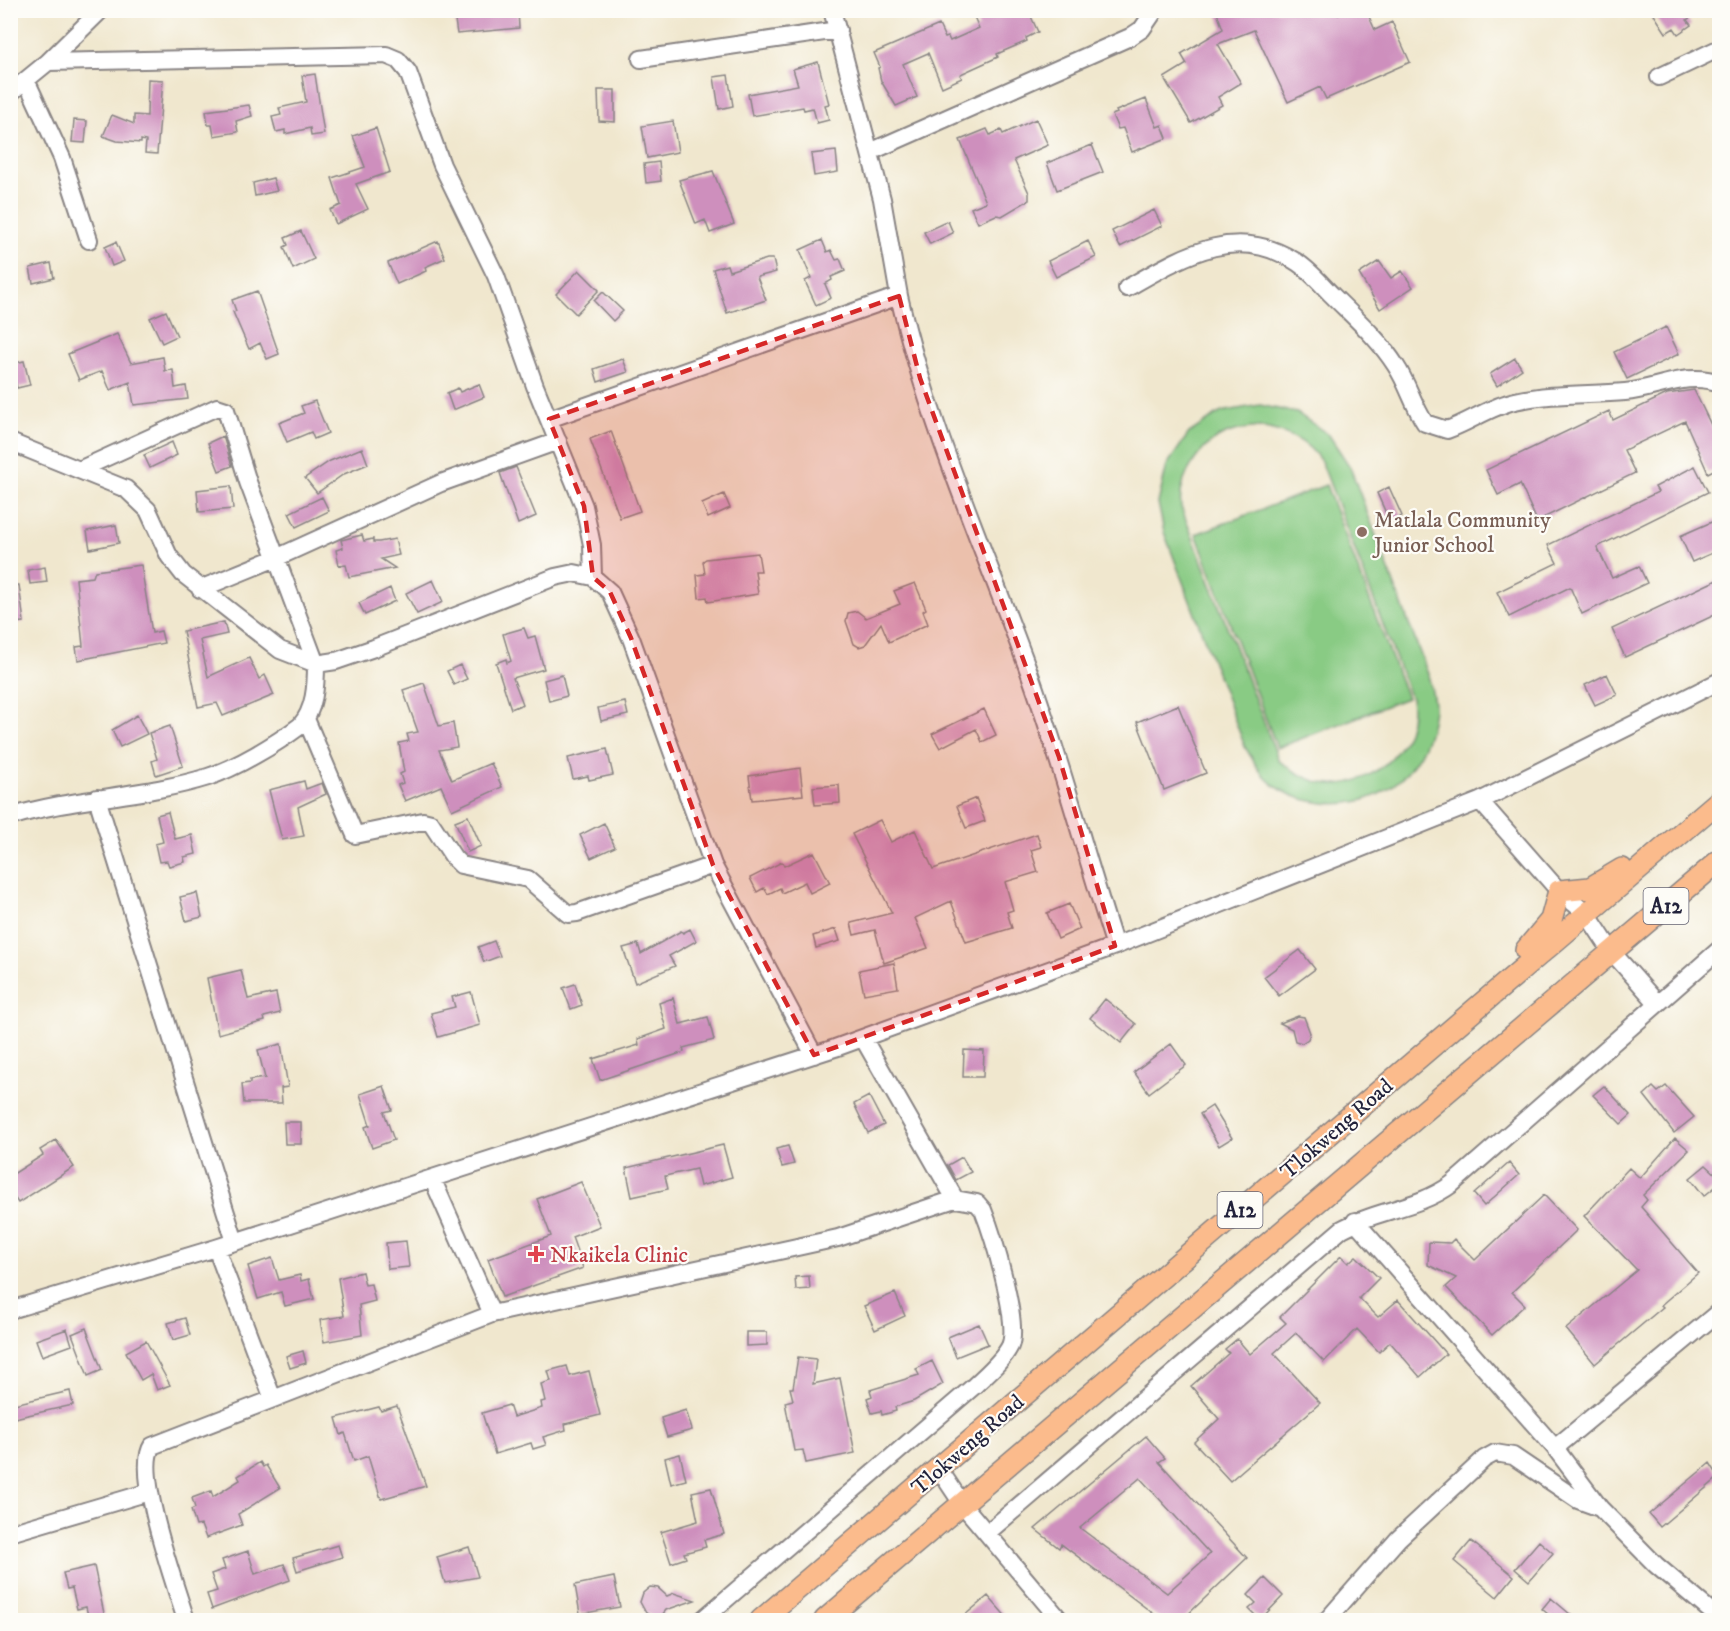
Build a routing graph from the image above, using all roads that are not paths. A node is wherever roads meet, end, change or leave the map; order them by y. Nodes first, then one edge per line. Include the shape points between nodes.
1 (101, 10) edge
2 (832, 10) edge
3 (1155, 10) edge
4 (838, 30) junction
5 (1719, 48) edge
6 (641, 59) dead end
7 (48, 62) junction
8 (1659, 77) dead end
9 (26, 80) junction
10 (10, 93) edge
11 (870, 152) junction
12 (90, 240) dead end
13 (1126, 288) dead end
14 (899, 296) junction
15 (1719, 383) edge
16 (549, 419) junction
17 (558, 441) junction
18 (10, 442) edge
19 (81, 469) junction
20 (276, 558) junction
21 (593, 577) junction
22 (200, 589) junction
23 (316, 664) junction
24 (1719, 681) edge
25 (306, 719) junction
26 (97, 798) junction
27 (1719, 800) edge
28 (1480, 801) junction
29 (10, 817) edge
30 (1689, 826) junction
31 (1719, 860) edge
32 (713, 865) junction
33 (1559, 891) junction
34 (1587, 914) junction
35 (1115, 946) junction
36 (1719, 949) edge
37 (1612, 952) junction
38 (1658, 1003) junction
39 (1479, 1005) junction
40 (863, 1038) junction
41 (814, 1055) junction
42 (432, 1178) junction
43 (955, 1199) junction
44 (1356, 1221) junction
45 (235, 1242) junction
46 (216, 1248) junction
47 (10, 1310) edge
48 (1719, 1311) edge
49 (492, 1314) junction
50 (273, 1399) junction
51 (1555, 1448) junction
52 (939, 1469) junction
53 (149, 1492) junction
54 (963, 1505) junction
55 (1600, 1508) junction
56 (10, 1533) edge
57 (987, 1533) junction
58 (1711, 1617) edge
59 (186, 1620) edge
60 (702, 1620) edge
61 (760, 1620) edge
62 (825, 1620) edge
63 (1060, 1620) edge
64 (1327, 1620) edge

1 - 7 street
2 - 4 street
3 - 11 street via 1130,37
4 - 6 street
4 - 11 street
5 - 8 street
7 - 9 street
7 - 16 street via 386,55 398,60 408,72 442,165 496,276
9 - 10 street
9 - 12 street via 62,158
11 - 14 street
13 - 15 street via 1212,247 1240,242 1267,246 1297,262 1374,336 1397,367 1425,423 1447,430 1515,401 1574,393 1625,392 1693,378
14 - 16 street
14 - 35 street via 920,378 1059,757
16 - 17 street
17 - 20 street via 441,483
17 - 21 street via 584,506 592,545
18 - 19 street
19 - 20 street via 217,407 223,408 228,413
19 - 22 street via 126,489 148,510 169,556
20 - 22 street
20 - 23 street
21 - 23 street via 574,573 555,577 374,648
21 - 32 street via 610,592 631,638
22 - 23 street via 280,650
23 - 25 street via 316,690
24 - 28 street
25 - 26 street via 288,734 211,776
25 - 32 street via 355,835 423,821 431,823 461,865 528,879 568,914
26 - 29 street
26 - 45 street
27 - 30 main road, Tlokweng Road / A12
28 - 33 street
28 - 35 street
30 - 33 main road via 1600,884 1581,891
30 - 34 main road, Tlokweng Road / A12
31 - 37 main road, Tlokweng Road / A12
32 - 41 street
33 - 34 street
33 - 39 main road via 1545,929
34 - 37 street
34 - 39 main road, Tlokweng Road / A12
35 - 40 street
36 - 38 street
37 - 38 street
37 - 54 main road, Tlokweng Road / A12
38 - 44 street via 1443,1190 1417,1204
39 - 52 main road, Tlokweng Road / A12
40 - 41 street
40 - 43 street
41 - 42 street
42 - 45 street
42 - 49 street
43 - 49 street via 838,1238
43 - 60 street via 977,1203 987,1221 1011,1311 1011,1343 1004,1356 973,1388
44 - 51 street
44 - 57 street via 1329,1238
45 - 46 street
46 - 47 street
46 - 50 street
48 - 51 street
49 - 50 street
50 - 53 street via 156,1443 150,1449 146,1468
51 - 55 street
52 - 54 street
52 - 61 main road, Tlokweng Road / A12
53 - 56 street
53 - 59 street
54 - 57 street
54 - 62 main road, Tlokweng Road / A12
55 - 58 street
55 - 64 street via 1578,1500 1513,1456 1495,1453 1398,1539
57 - 63 street

